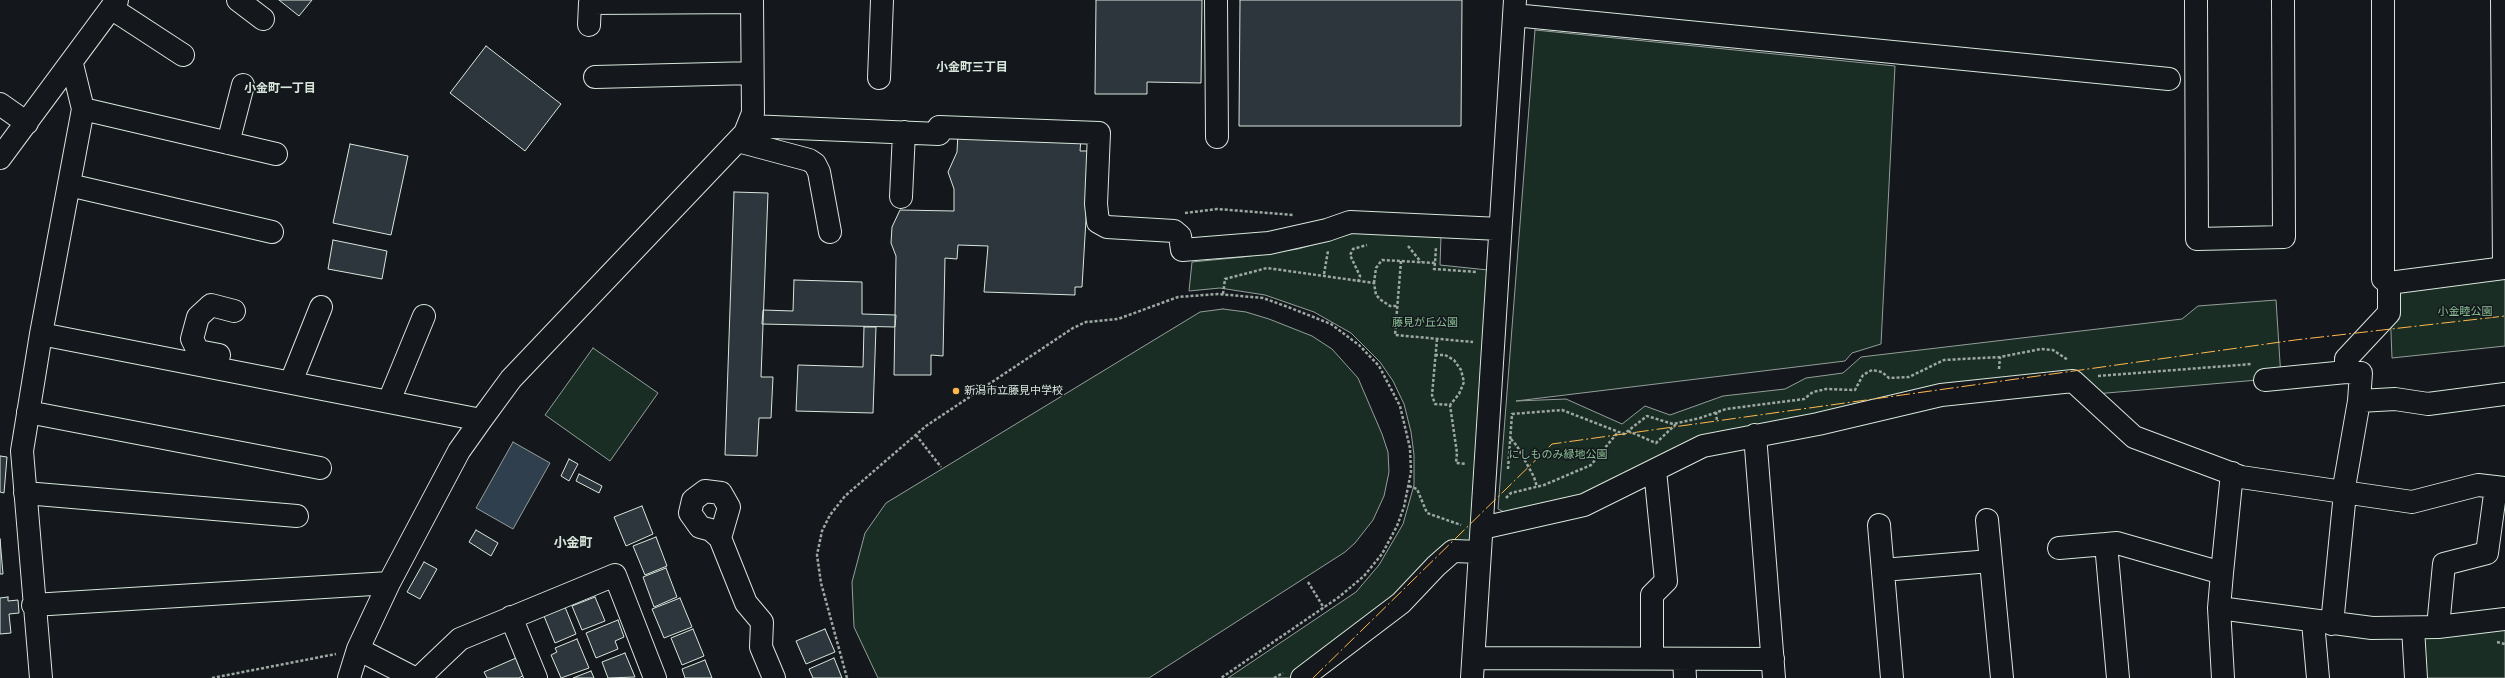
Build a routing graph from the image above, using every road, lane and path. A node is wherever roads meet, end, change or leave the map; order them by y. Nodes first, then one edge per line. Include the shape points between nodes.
1 (238, 0) edge
2 (882, 0) edge
3 (1216, 0) edge
4 (2196, 0) edge
5 (2283, 0) edge
6 (2383, 0) edge
7 (2502, 0) edge
8 (752, 1) edge
9 (114, 4) edge
10 (1515, 8) edge
11 (263, 19) dead end
12 (589, 25) dead end
13 (183, 55) dead end
14 (2504, 59) edge
15 (72, 64) junction
16 (752, 73) junction
17 (595, 77) dead end
18 (879, 78) dead end
19 (2169, 79) dead end
20 (243, 85) dead end
21 (0, 104) edge
22 (83, 109) junction
23 (27, 123) junction
24 (904, 132) junction
25 (743, 133) junction
26 (1217, 137) dead end
27 (228, 143) junction
28 (276, 154) dead end
29 (0, 158) edge
30 (2505, 164) edge
31 (69, 185) junction
32 (901, 197) dead end
33 (1183, 214) dead end
34 (1299, 215) dead end
35 (1438, 226) junction
36 (1500, 229) junction
37 (272, 232) dead end
38 (830, 232) dead end
39 (1370, 246) dead end
40 (1401, 246) dead end
41 (1401, 260) junction
42 (1421, 262) junction
43 (2504, 268) edge
44 (1358, 282) junction
45 (1374, 283) junction
46 (2389, 283) junction
47 (1223, 294) junction
48 (1397, 306) junction
49 (321, 307) dead end
50 (234, 311) dead end
51 (424, 316) dead end
52 (41, 334) junction
53 (1437, 339) junction
54 (1478, 343) dead end
55 (1435, 354) junction
56 (215, 368) junction
57 (2346, 372) junction
58 (2265, 380) dead end
59 (291, 382) junction
60 (2505, 394) edge
61 (2359, 401) junction
62 (389, 402) junction
63 (1450, 405) junction
64 (28, 412) junction
65 (480, 420) junction
66 (1678, 423) dead end
67 (1628, 431) dead end
68 (1618, 432) dead end
69 (916, 435) junction
70 (1755, 435) junction
71 (1510, 438) dead end
72 (1470, 465) dead end
73 (941, 467) dead end
74 (320, 468) dead end
75 (1655, 470) junction
76 (2232, 473) junction
77 (1409, 486) junction
78 (1537, 487) junction
79 (2501, 488) edge
80 (24, 493) junction
81 (2344, 493) junction
82 (1506, 498) dead end
83 (298, 516) dead end
84 (1987, 520) dead end
85 (1879, 525) dead end
86 (1474, 528) junction
87 (720, 538) dead end
88 (2106, 544) junction
89 (2059, 548) dead end
90 (1480, 552) junction
91 (1990, 561) junction
92 (1883, 570) junction
93 (2222, 573) junction
94 (1308, 582) dead end
95 (389, 583) junction
96 (33, 605) junction
97 (1324, 608) junction
98 (2219, 608) junction
99 (511, 617) junction
100 (2505, 619) edge
101 (2322, 623) junction
102 (2438, 626) junction
103 (2413, 628) junction
104 (358, 649) junction
105 (1652, 658) junction
106 (1473, 668) edge
107 (1593, 668) edge
108 (1684, 668) edge
109 (1774, 668) edge
110 (41, 678) edge
111 (212, 678) edge
112 (349, 678) edge
113 (414, 678) edge
114 (419, 678) edge
115 (536, 678) edge
116 (655, 678) edge
117 (774, 678) edge
118 (848, 678) edge
119 (1221, 678) edge
120 (1302, 678) edge
121 (1892, 678) edge
122 (2002, 678) edge
123 (2118, 678) edge
124 (2223, 678) edge
125 (2318, 678) edge
126 (2416, 678) edge

1 - 11 street
2 - 18 street
3 - 26 street
4 - 5 street via 2197,239 2284,237
6 - 46 street via 2383,279
7 - 14 street
8 - 12 street via 590,3
8 - 16 street
9 - 13 street
9 - 15 street
10 - 19 street
10 - 36 street
14 - 30 street
15 - 22 street
15 - 23 street
16 - 17 street
16 - 25 street via 753,114
20 - 27 street
21 - 23 street
22 - 27 street
22 - 31 street
23 - 29 street
24 - 25 street
24 - 32 street
24 - 35 street via 939,134 940,127 1099,133 1096,204 1098,222 1107,227 1174,231 1180,236 1182,250 1268,243 1327,230 1350,222
25 - 38 street via 815,164 819,172
25 - 65 street via 511,380
27 - 28 street
30 - 43 street
31 - 37 street
31 - 52 street
33 - 34 path via 1217,209
35 - 36 street
35 - 42 path via 1435,263
36 - 86 street
39 - 44 path via 1360,245 1353,249 1350,255 1360,276
40 - 42 path via 1409,246
41 - 42 path
41 - 45 path via 1382,260 1376,268
41 - 48 path
43 - 46 street
44 - 45 path
44 - 47 path via 1324,274 1267,268 1225,279
45 - 48 path via 1376,295 1390,306
46 - 57 street via 2389,313 2346,359
47 - 69 path via 1178,297 1118,318 1086,322 1073,328
47 - 77 path via 1263,298 1319,319 1347,336 1374,361 1389,382 1400,406 1410,448
48 - 53 path via 1395,335
49 - 59 street
50 - 56 street via 211,305 198,317 192,339 198,351 219,356
51 - 62 street
52 - 56 street
52 - 64 street
53 - 54 path
53 - 55 path
55 - 63 path via 1432,395 1435,404
55 - 63 path via 1454,360 1461,370 1464,382
56 - 59 street
57 - 58 street
57 - 61 street via 2361,373
59 - 62 street
60 - 61 street via 2428,404 2395,399
61 - 81 street
62 - 65 street
63 - 72 path via 1457,453 1456,463
64 - 74 street
64 - 80 street via 22,451
65 - 95 street via 459,451
66 - 67 path via 1656,443
68 - 78 path via 1591,465
69 - 73 path
69 - 118 path via 845,496 830,515 822,531 817,555 821,583
70 - 75 street via 1703,446
70 - 76 street via 1818,424 1941,395 2073,381 2134,437
70 - 109 street
71 - 78 path via 1517,446
75 - 86 street via 1584,505
75 - 105 street via 1666,581 1652,595
76 - 81 street
76 - 93 street
77 - 86 path via 1418,489 1427,513
77 - 97 path via 1397,526 1382,554 1353,587
78 - 82 path via 1511,493
79 - 81 street via 2478,485 2412,502
79 - 102 street via 2487,553 2444,564
80 - 83 street
80 - 96 street
81 - 101 street
84 - 91 street
85 - 92 street
86 - 90 street
87 - 117 street via 746,603 762,622 761,647
88 - 89 street
88 - 93 street via 2117,543
88 - 123 street
90 - 106 street
90 - 120 street via 1453,551 1401,603
91 - 92 street
91 - 122 street
92 - 121 street
93 - 98 street
94 - 97 path
95 - 96 street
95 - 104 street
96 - 110 street
97 - 119 path
98 - 101 street
98 - 124 street
99 - 114 street via 460,639
99 - 115 street
99 - 116 street via 615,575
100 - 102 street
101 - 103 street via 2372,628
101 - 125 street
102 - 103 street
103 - 126 street
104 - 111 path
104 - 112 street
104 - 113 street
105 - 107 street
105 - 108 street
106 - 107 street
108 - 109 street

